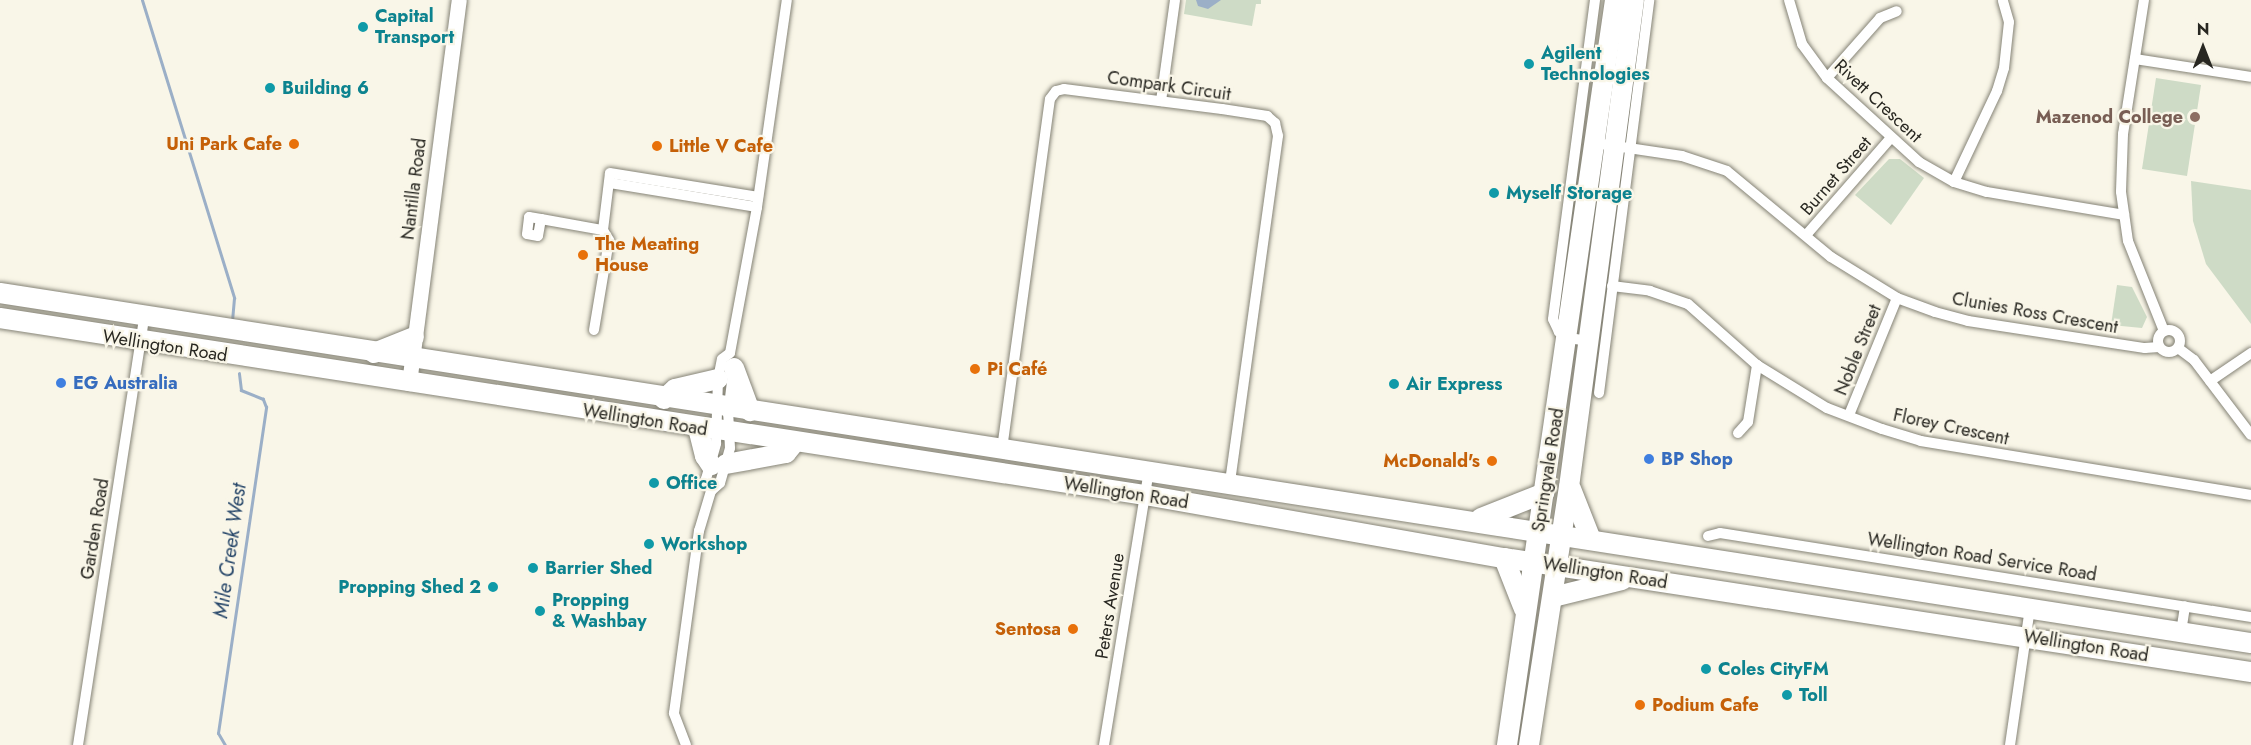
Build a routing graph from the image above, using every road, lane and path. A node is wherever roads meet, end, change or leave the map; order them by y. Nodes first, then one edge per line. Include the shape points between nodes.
1 (459, 0) edge
2 (787, 0) edge
3 (1175, 0) edge
4 (1596, 0) edge
5 (1615, 0) edge
6 (1634, 0) edge
7 (1649, 0) edge
8 (1789, 0) edge
9 (2144, 0) edge
10 (2003, 1) edge
11 (1897, 11) dead end
12 (2134, 59) junction
13 (2251, 77) edge
14 (1827, 78) junction
15 (1161, 101) junction
16 (1890, 139) junction
17 (1613, 146) junction
18 (1954, 182) junction
19 (758, 202) junction
20 (2124, 215) junction
21 (541, 219) dead end
22 (603, 230) junction
23 (1807, 234) junction
24 (1612, 286) junction
25 (0, 293) edge
26 (1897, 298) junction
27 (144, 317) junction
28 (0, 318) edge
29 (594, 330) dead end
30 (2164, 331) junction
31 (415, 332) junction
32 (1579, 340) junction
33 (141, 342) junction
34 (2159, 346) junction
35 (2178, 348) junction
36 (2251, 352) edge
37 (374, 353) junction
38 (422, 360) junction
39 (1757, 365) junction
40 (727, 367) junction
41 (1600, 376) junction
42 (2210, 381) junction
43 (409, 383) junction
44 (1590, 389) junction
45 (664, 399) junction
46 (722, 407) junction
47 (750, 411) junction
48 (1849, 415) junction
49 (715, 431) junction
50 (1738, 433) dead end
51 (2251, 435) edge
52 (794, 443) junction
53 (1002, 449) junction
54 (719, 464) junction
55 (1149, 471) junction
56 (1230, 483) junction
57 (1569, 487) junction
58 (1544, 493) junction
59 (1144, 495) junction
60 (2251, 495) edge
61 (1476, 520) junction
62 (1539, 530) junction
63 (1562, 533) junction
64 (1708, 536) dead end
65 (1590, 537) junction
66 (1504, 558) junction
67 (1534, 562) junction
68 (1557, 566) junction
69 (1636, 577) junction
70 (1553, 597) junction
71 (2185, 606) junction
72 (2031, 608) junction
73 (1526, 615) junction
74 (2251, 616) edge
75 (2181, 632) junction
76 (2026, 637) junction
77 (2251, 643) edge
78 (2251, 672) edge
79 (78, 745) edge
80 (686, 745) edge
81 (1104, 745) edge
82 (1507, 745) edge
83 (1529, 745) edge
84 (2010, 745) edge

1 - 31 street, Nantilla Road
2 - 19 street
3 - 15 street
4 - 32 street via 1554,313 1559,332
5 - 17 highway, Springvale Road
6 - 17 highway, Springvale Road
7 - 17 street
8 - 14 street, Rivett Crescent via 1802,44
9 - 12 street
10 - 18 street via 2009,22 2004,68
11 - 14 street via 1880,18
12 - 13 street
12 - 20 street via 2121,154
14 - 16 street, Rivett Crescent
15 - 53 street, Compark Circuit via 1064,89 1056,91 1050,99
15 - 56 street, Compark Circuit via 1267,116 1275,123 1278,136
16 - 18 street, Rivett Crescent
16 - 23 street, Burnet Street
17 - 23 street, Clunies Ross Crescent via 1682,156 1727,171
17 - 24 street
17 - 32 highway, Springvale Road
18 - 20 street, Rivett Crescent via 1987,192
19 - 22 street via 610,183
19 - 40 street
20 - 30 street via 2136,265
21 - 22 street
22 - 29 street via 609,240
23 - 26 street, Clunies Ross Crescent via 1831,257
24 - 39 street, Florey Crescent via 1650,291 1688,304
24 - 41 street
25 - 27 highway, Wellington Road
26 - 34 street, Clunies Ross Crescent via 1968,321 2145,348
26 - 48 street, Noble Street
27 - 33 street, Garden Road
27 - 37 highway, Wellington Road
28 - 33 highway, Wellington Road
30 - 34 street via 2158,336
30 - 35 street via 2178,335
31 - 37 highway
31 - 38 highway via 425,338
32 - 44 highway, Springvale Road
32 - 58 highway, Springvale Road
33 - 43 highway, Wellington Road
33 - 79 street, Garden Road
34 - 35 street via 2168,352
35 - 42 street
36 - 42 street
37 - 38 highway, Wellington Road
38 - 43 street
38 - 45 highway, Wellington Road
39 - 48 street, Florey Crescent via 1827,408
39 - 50 street via 1748,422
40 - 45 highway via 675,389
40 - 46 street
40 - 46 street
40 - 47 highway
41 - 44 street
41 - 44 street
42 - 51 street
43 - 49 highway, Wellington Road
44 - 57 highway, Springvale Road
45 - 46 highway, Wellington Road
46 - 47 highway, Wellington Road
46 - 49 street
47 - 53 highway, Wellington Road
48 - 60 street, Florey Crescent via 1921,441
49 - 52 highway, Wellington Road
49 - 54 street
49 - 54 highway via 705,456
52 - 54 highway via 786,453
52 - 59 highway, Wellington Road
53 - 55 highway, Wellington Road
54 - 80 street via 720,483 711,491 692,569 674,713
55 - 56 highway, Wellington Road
55 - 59 street, Peters Avenue
56 - 61 highway, Wellington Road
57 - 63 highway, Springvale Road
57 - 65 highway
58 - 61 highway
58 - 62 highway, Springvale Road
59 - 66 highway, Wellington Road
59 - 81 street, Peters Avenue
61 - 62 highway, Wellington Road
62 - 63 highway, Wellington Road
62 - 67 highway, Springvale Road
63 - 65 highway, Wellington Road
63 - 68 highway, Springvale Road
64 - 71 street, Wellington Road Service Road via 1720,533
65 - 72 highway, Wellington Road
66 - 67 highway, Wellington Road
66 - 73 highway
67 - 68 highway, Wellington Road
67 - 73 highway, Springvale Road
68 - 69 highway, Wellington Road
68 - 70 highway, Springvale Road
69 - 70 highway
69 - 76 highway, Wellington Road
70 - 83 highway, Springvale Road
71 - 74 street, Wellington Road Service Road
71 - 75 street
72 - 75 highway, Wellington Road
72 - 76 street
73 - 82 highway, Springvale Road
75 - 77 highway, Wellington Road
76 - 78 highway, Wellington Road
76 - 84 street

